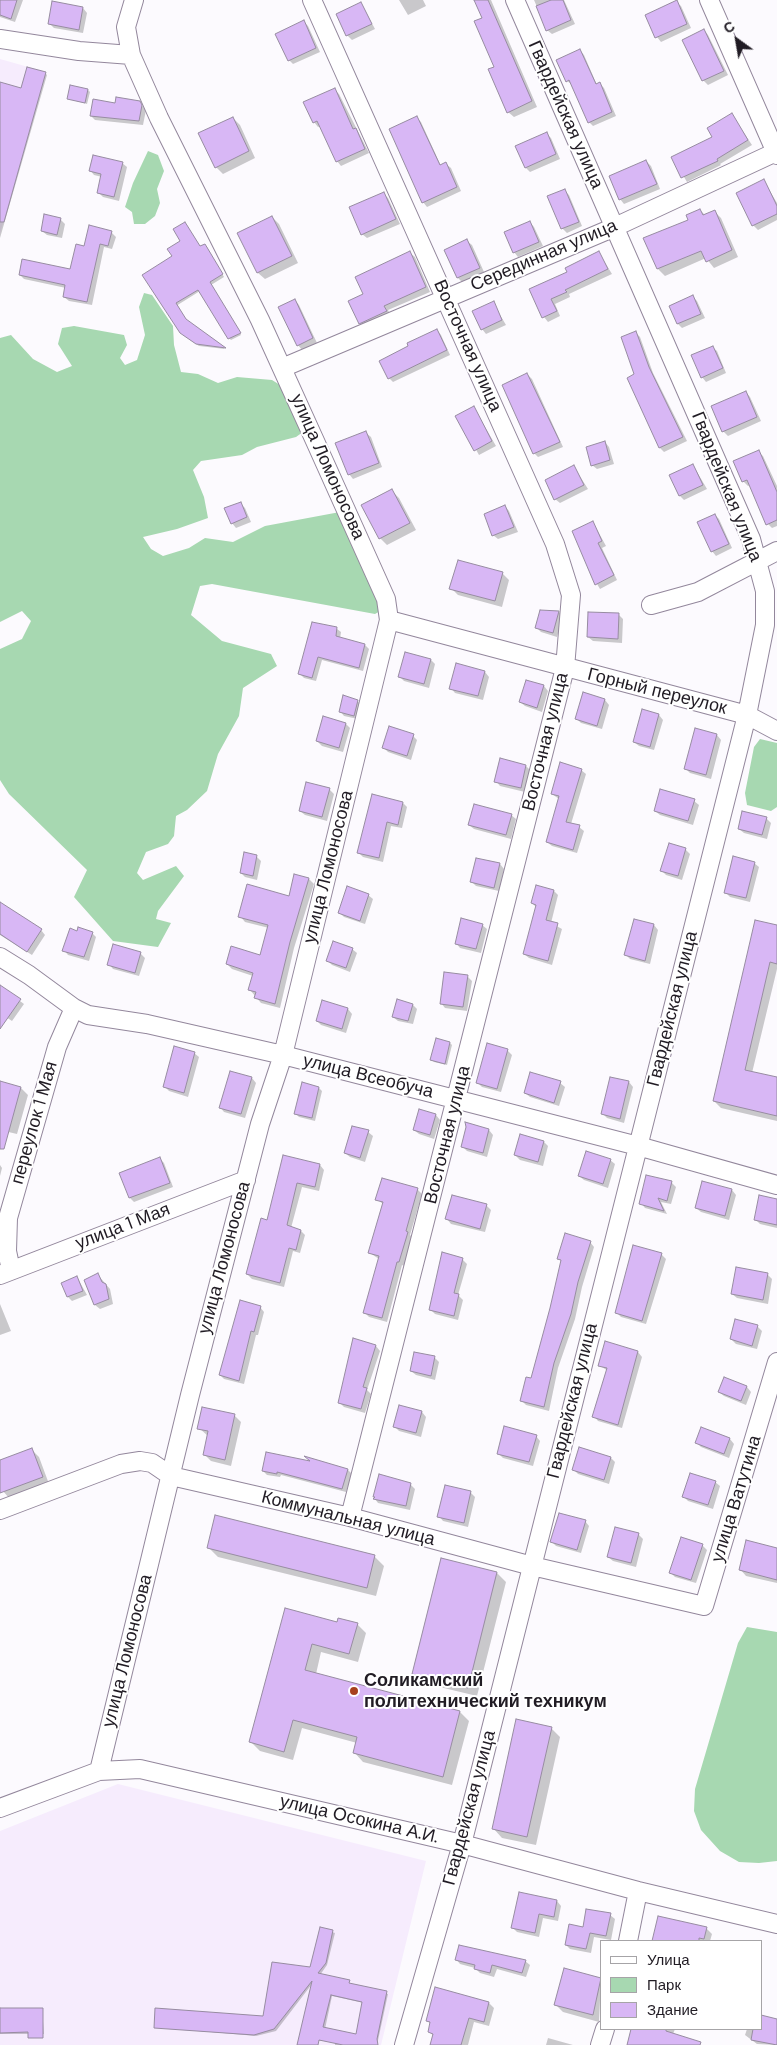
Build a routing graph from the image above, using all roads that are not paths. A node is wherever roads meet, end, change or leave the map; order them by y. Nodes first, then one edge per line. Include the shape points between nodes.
1 (134, 0) edge
2 (515, 0) edge
3 (709, 0) edge
4 (316, 1) edge
5 (0, 39) edge
6 (131, 55) junction
7 (776, 153) edge
8 (615, 227) junction
9 (445, 298) junction
10 (282, 368) junction
11 (777, 551) edge
12 (757, 560) junction
13 (651, 605) dead end
14 (388, 620) junction
15 (564, 668) junction
16 (747, 715) junction
17 (777, 731) edge
18 (0, 957) edge
19 (74, 1008) junction
20 (283, 1055) junction
21 (458, 1099) junction
22 (638, 1146) junction
23 (246, 1180) junction
24 (777, 1184) edge
25 (6, 1273) edge
26 (777, 1362) edge
27 (170, 1476) junction
28 (0, 1510) edge
29 (350, 1518) junction
30 (532, 1566) junction
31 (704, 1606) joint
32 (99, 1771) junction
33 (0, 1808) edge
34 (462, 1844) junction
35 (638, 1891) junction
36 (777, 1924) edge
37 (628, 1940) edge
38 (605, 2030) edge
39 (404, 2045) edge
40 (600, 2045) edge

1 - 6 street, улица Ломоносова via 126,26
2 - 8 street, Гвардейская улица
3 - 7 street
4 - 9 street, Восточная улица
5 - 6 street
6 - 10 street, улица Ломоносова
7 - 8 street, Серединная улица
8 - 9 street, Серединная улица
8 - 12 street, Гвардейская улица via 751,539
9 - 10 street, Серединная улица
9 - 15 street, Восточная улица via 556,544 571,595
10 - 14 street, улица Ломоносова via 386,599
11 - 12 street
12 - 13 street via 698,592
12 - 16 street, Гвардейская улица via 765,591 765,625
14 - 15 street, Горный переулок
14 - 20 street, улица Ломоносова
15 - 16 street, Горный переулок
15 - 21 street, Восточная улица
16 - 17 street, Горный переулок
16 - 22 street, Гвардейская улица
18 - 19 street, улица Всеобуча
19 - 20 street, улица Всеобуча via 88,1015 147,1024
19 - 25 street, переулок 1 Мая via 57,1047 8,1218
20 - 21 street, улица Всеобуча
20 - 23 street, улица Ломоносова
21 - 22 street, улица Всеобуча
21 - 29 street, Восточная улица
22 - 24 street, улица Всеобуча
22 - 30 street, Гвардейская улица
23 - 25 street, улица 1 Мая
23 - 27 street, улица Ломоносова
26 - 31 street, улица Ватутина
27 - 28 street, Коммунальная улица via 152,1463 122,1464
27 - 29 street, Коммунальная улица
27 - 32 street, улица Ломоносова
29 - 30 street, Коммунальная улица
30 - 31 street, Коммунальная улица
30 - 34 street, Гвардейская улица
32 - 33 street, улица Осокина А.И.
32 - 34 street, улица Осокина А.И. via 140,1769
34 - 35 street, улица Осокина А.И.
34 - 39 street, Гвардейская улица
35 - 36 street, улица Осокина А.И.
35 - 37 street
38 - 40 street

